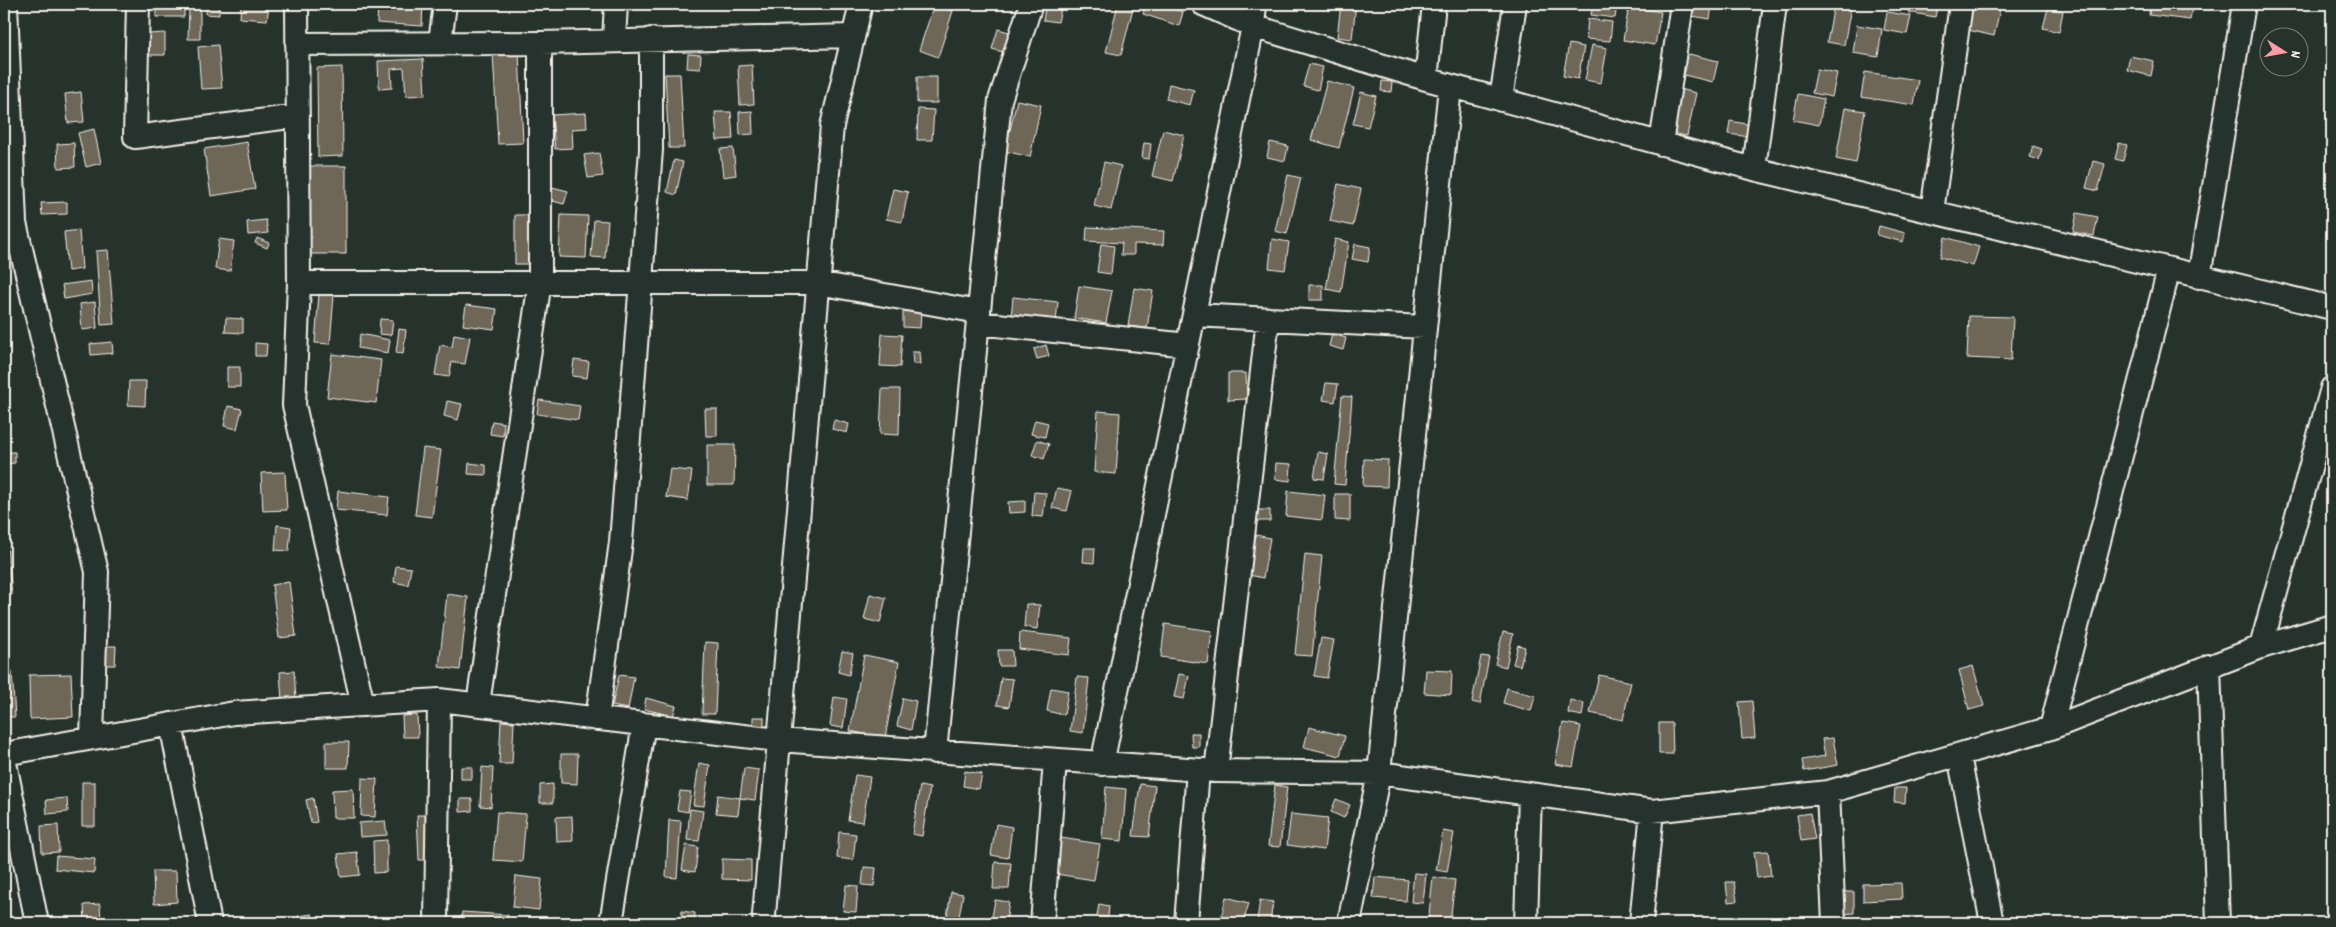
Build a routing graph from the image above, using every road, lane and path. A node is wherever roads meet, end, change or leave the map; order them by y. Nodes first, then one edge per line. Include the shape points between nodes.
1 (6, 4) edge
2 (138, 4) edge
3 (297, 4) edge
4 (445, 4) edge
5 (616, 4) edge
6 (861, 4) edge
7 (1031, 4) edge
8 (1203, 4) edge
9 (1255, 4) edge
10 (1434, 4) edge
11 (1515, 4) edge
12 (1682, 4) edge
13 (1775, 4) edge
14 (1961, 4) edge
15 (2244, 4) edge
16 (1253, 26) junction
17 (853, 36) junction
18 (651, 39) junction
19 (614, 40) junction
20 (440, 42) junction
21 (540, 43) junction
22 (297, 44) junction
23 (1426, 79) junction
24 (1450, 87) junction
25 (7, 90) edge
26 (1501, 100) junction
27 (298, 116) junction
28 (1661, 144) junction
29 (1754, 169) junction
30 (1932, 212) junction
31 (2169, 269) junction
32 (2199, 276) junction
33 (540, 282) junction
34 (299, 283) junction
35 (641, 283) junction
36 (818, 283) junction
37 (2332, 308) edge
38 (1194, 315) junction
39 (978, 317) junction
40 (1268, 319) junction
41 (1424, 327) junction
42 (1188, 345) junction
43 (2332, 388) edge
44 (2332, 626) edge
45 (2261, 647) junction
46 (2209, 666) junction
47 (439, 700) junction
48 (363, 704) junction
49 (478, 704) junction
50 (597, 718) junction
51 (171, 724) junction
52 (644, 724) junction
53 (2052, 728) junction
54 (92, 738) junction
55 (778, 740) junction
56 (935, 752) junction
57 (4, 754) edge
58 (1959, 756) junction
59 (4, 758) edge
60 (1055, 761) junction
61 (1102, 764) junction
62 (1207, 770) junction
63 (1379, 773) junction
64 (1828, 792) junction
65 (1530, 794) junction
66 (1652, 811) junction
67 (37, 923) edge
68 (210, 923) edge
69 (436, 923) edge
70 (611, 923) edge
71 (765, 923) edge
72 (1042, 923) edge
73 (1186, 923) edge
74 (1349, 923) edge
75 (1526, 923) edge
76 (1641, 923) edge
77 (1834, 923) edge
78 (1992, 923) edge
79 (2218, 923) edge

1 - 25 street
2 - 27 street via 135,136
3 - 22 street
4 - 20 street
5 - 19 street
6 - 17 street
7 - 39 street via 1000,100
8 - 16 street
9 - 16 street
10 - 23 street
11 - 26 street
12 - 28 street
13 - 29 street
14 - 30 street
15 - 32 street
16 - 23 street
16 - 38 street
17 - 18 street
17 - 36 street via 832,126
18 - 19 street
18 - 35 street via 651,150
19 - 21 street
20 - 21 street
20 - 22 street
21 - 33 street
22 - 27 street
23 - 24 street
24 - 26 street
24 - 41 street
25 - 54 street via 15,223 97,572
26 - 28 street
27 - 34 street
28 - 29 street
29 - 30 street
30 - 31 street
31 - 32 street
31 - 53 street
32 - 37 street
33 - 34 street
33 - 35 street
33 - 49 street
34 - 48 street via 294,405
35 - 36 street
35 - 50 street via 622,542
36 - 39 street
36 - 55 street
38 - 40 street
38 - 42 street
39 - 42 street
39 - 56 street
40 - 41 street
40 - 62 street
41 - 63 street
42 - 61 street
43 - 45 street
44 - 45 street
45 - 46 street
46 - 53 street
46 - 79 street
47 - 48 street
47 - 49 street
47 - 69 street
48 - 51 street via 234,713
49 - 50 street
50 - 52 street
51 - 54 street
51 - 68 street
52 - 55 street
52 - 70 street
53 - 58 street
54 - 57 street
55 - 56 street
55 - 71 street
56 - 60 street
58 - 64 street
58 - 78 street
59 - 67 street
60 - 61 street
60 - 72 street
61 - 62 street
62 - 63 street
62 - 73 street
63 - 65 street
63 - 74 street
64 - 66 street
64 - 77 street
65 - 66 street
65 - 75 street
66 - 76 street

